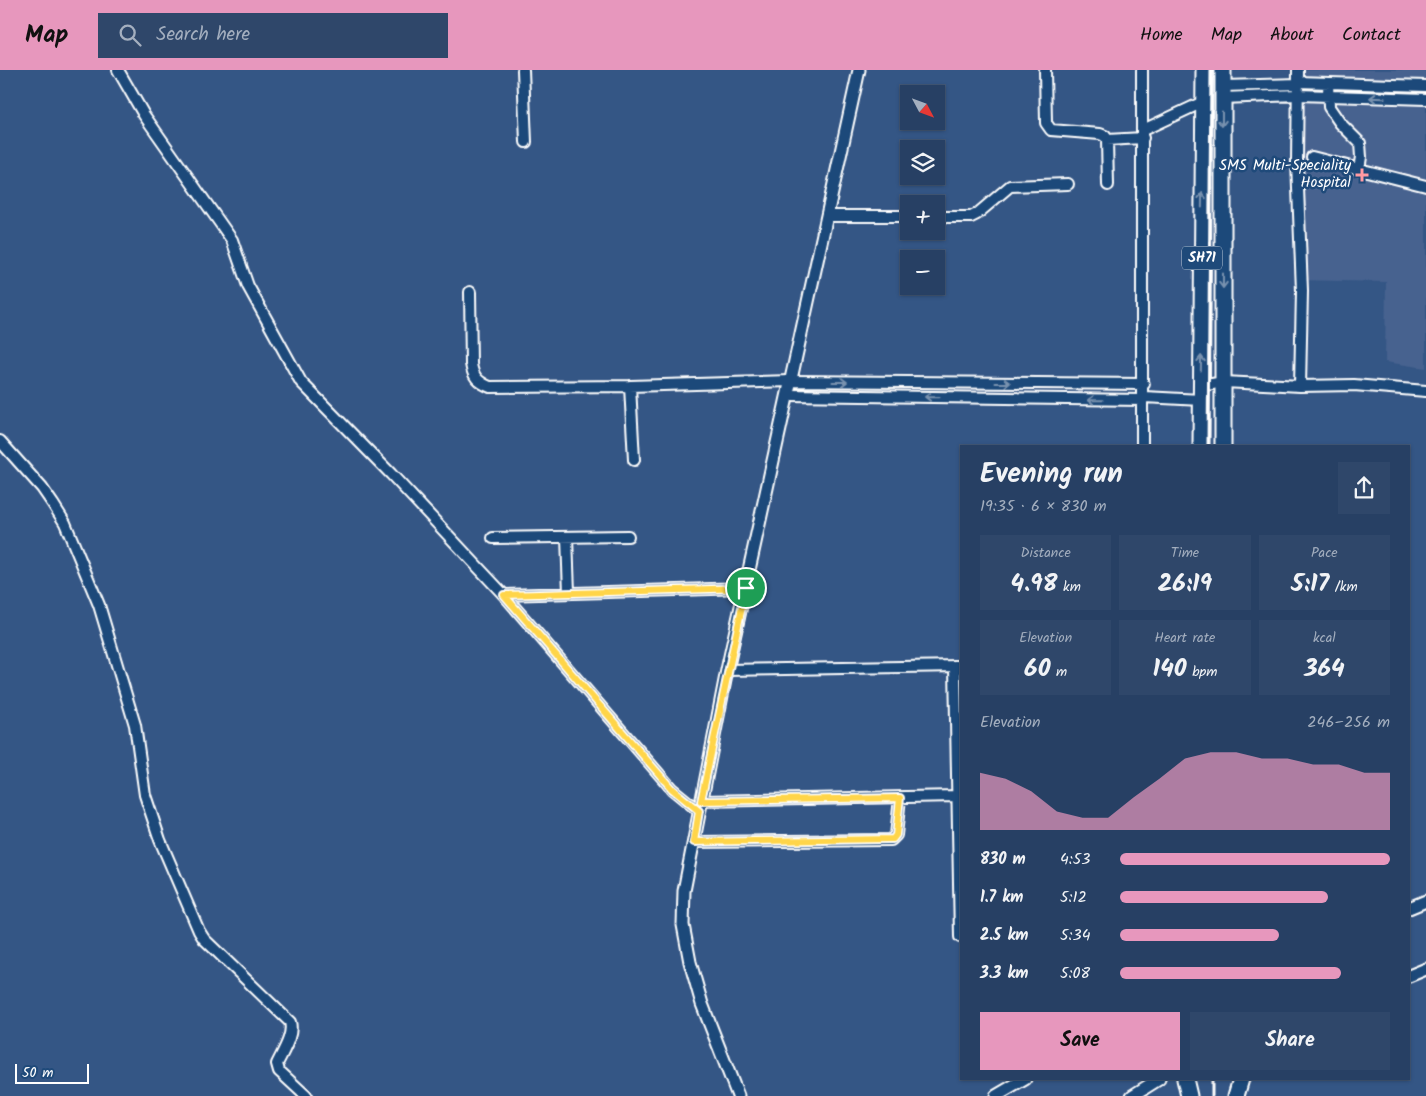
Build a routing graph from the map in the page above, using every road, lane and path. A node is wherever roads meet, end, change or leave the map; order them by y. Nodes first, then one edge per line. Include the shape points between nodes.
1 (118, 70) edge
2 (523, 70) edge
3 (860, 70) edge
4 (1046, 70) edge
5 (1142, 70) edge
6 (1204, 70) edge
7 (1223, 70) edge
8 (1298, 70) edge
9 (1298, 83) junction
10 (1328, 84) junction
11 (1426, 86) edge
12 (1222, 92) junction
13 (1298, 95) junction
14 (1329, 96) junction
15 (1426, 99) edge
16 (1203, 102) junction
17 (1143, 134) junction
18 (1107, 140) junction
19 (526, 142) dead end
20 (1312, 157) dead end
21 (1359, 169) junction
22 (1068, 184) dead end
23 (1108, 185) dead end
24 (1426, 186) edge
25 (828, 216) junction
26 (900, 216) edge
27 (945, 216) edge
28 (470, 292) dead end
29 (791, 381) junction
30 (1224, 382) junction
31 (1144, 384) junction
32 (630, 386) junction
33 (1300, 386) junction
34 (1426, 391) edge
35 (1201, 392) junction
36 (788, 395) junction
37 (1144, 399) junction
38 (0, 441) edge
39 (1142, 445) edge
40 (1201, 445) edge
41 (1223, 445) edge
42 (634, 460) dead end
43 (628, 536) dead end
44 (567, 537) junction
45 (493, 538) dead end
46 (746, 588) junction
47 (569, 593) junction
48 (504, 595) junction
49 (958, 666) edge
50 (727, 670) junction
51 (957, 796) junction
52 (900, 798) junction
53 (700, 806) junction
54 (694, 842) junction
55 (1426, 901) edge
56 (1410, 908) edge
57 (960, 937) dead end
58 (1426, 970) edge
59 (1410, 976) edge
60 (1023, 1080) edge
61 (1157, 1080) edge
62 (1185, 1080) edge
63 (1240, 1080) edge
64 (306, 1096) edge
65 (738, 1096) edge
66 (996, 1096) edge
67 (1132, 1096) edge
68 (1189, 1096) edge
69 (1236, 1096) edge

1 - 48 street via 144,115 232,240 248,286 301,382
2 - 19 street
3 - 25 street
4 - 18 street via 1046,123 1049,128 1100,134
5 - 17 street
6 - 16 main road, SH71
7 - 12 main road, SH71
8 - 9 street
9 - 10 street
9 - 12 street
9 - 13 street
10 - 11 street
10 - 14 street
12 - 13 street
12 -> 30 main road, SH71
13 - 14 street
13 - 33 street via 1302,291
15 -> 14 street
14 - 21 street via 1329,107 1360,143
16 - 17 street
35 -> 16 main road, SH71
17 - 18 street
17 - 31 street
18 - 23 street
20 - 21 street
21 - 24 street
22 - 27 street via 1010,186 971,217
25 - 26 street
25 - 29 street
28 - 32 street via 472,373 482,384 490,387
29 -> 31 street
29 - 32 street
29 - 36 street
30 - 33 street
30 - 35 street
30 - 41 main road, SH71
31 - 37 street
32 - 42 street
33 - 34 street via 1354,385
35 - 37 street
35 - 40 main road, SH71
37 -> 36 street
36 - 46 street
37 - 39 street
38 - 64 street via 42,488 65,523 99,605 135,725 145,795 160,840 199,931 292,1025 277,1067
43 - 44 street
44 - 45 street
44 - 47 street
46 - 47 street
46 - 50 street
47 - 48 street
48 - 53 street via 672,789
49 - 50 street
49 - 51 street
50 - 53 street
51 - 52 street
51 - 57 street
52 - 53 street
52 - 54 street via 896,835 891,840
53 - 54 street
54 - 65 street via 684,891 683,925 702,1004
55 - 56 street
58 - 59 street
60 - 66 street
61 - 67 street
62 - 68 main road
63 - 69 main road

